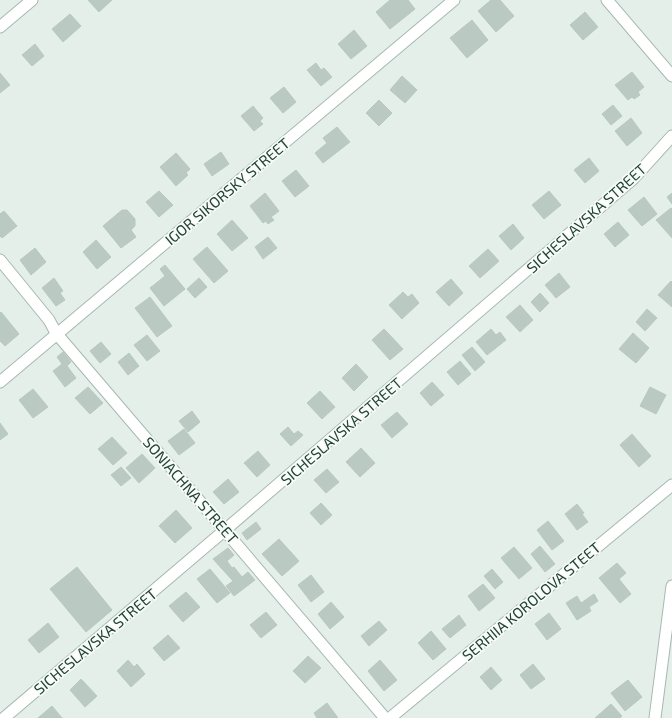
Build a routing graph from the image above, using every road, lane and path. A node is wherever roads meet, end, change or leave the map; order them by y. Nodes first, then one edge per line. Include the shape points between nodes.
1 (32, 0) edge
2 (454, 0) edge
3 (607, 0) edge
4 (0, 27) edge
5 (672, 76) edge
6 (672, 136) edge
7 (0, 260) edge
8 (56, 333) junction
9 (0, 382) edge
10 (672, 485) edge
11 (225, 530) junction
12 (672, 586) edge
13 (671, 600) edge
14 (4, 718) edge
15 (385, 718) edge
16 (390, 718) edge
17 (655, 718) edge

1 - 4 street
2 - 8 street, IGOR SIKORSKY STREET
3 - 5 street
6 - 11 street, SICHESLAVSKA STREET via 634,178
7 - 8 street, SONIACHNA STREET via 49,320
8 - 9 street, IGOR SIKORSKY STREET
8 - 11 street, SONIACHNA STREET
10 - 16 street, SERHIIA KOROLOVA STEET
11 - 14 street, SICHESLAVSKA STREET
11 - 15 street, SONIACHNA STREET
12 - 13 street
13 - 17 street

